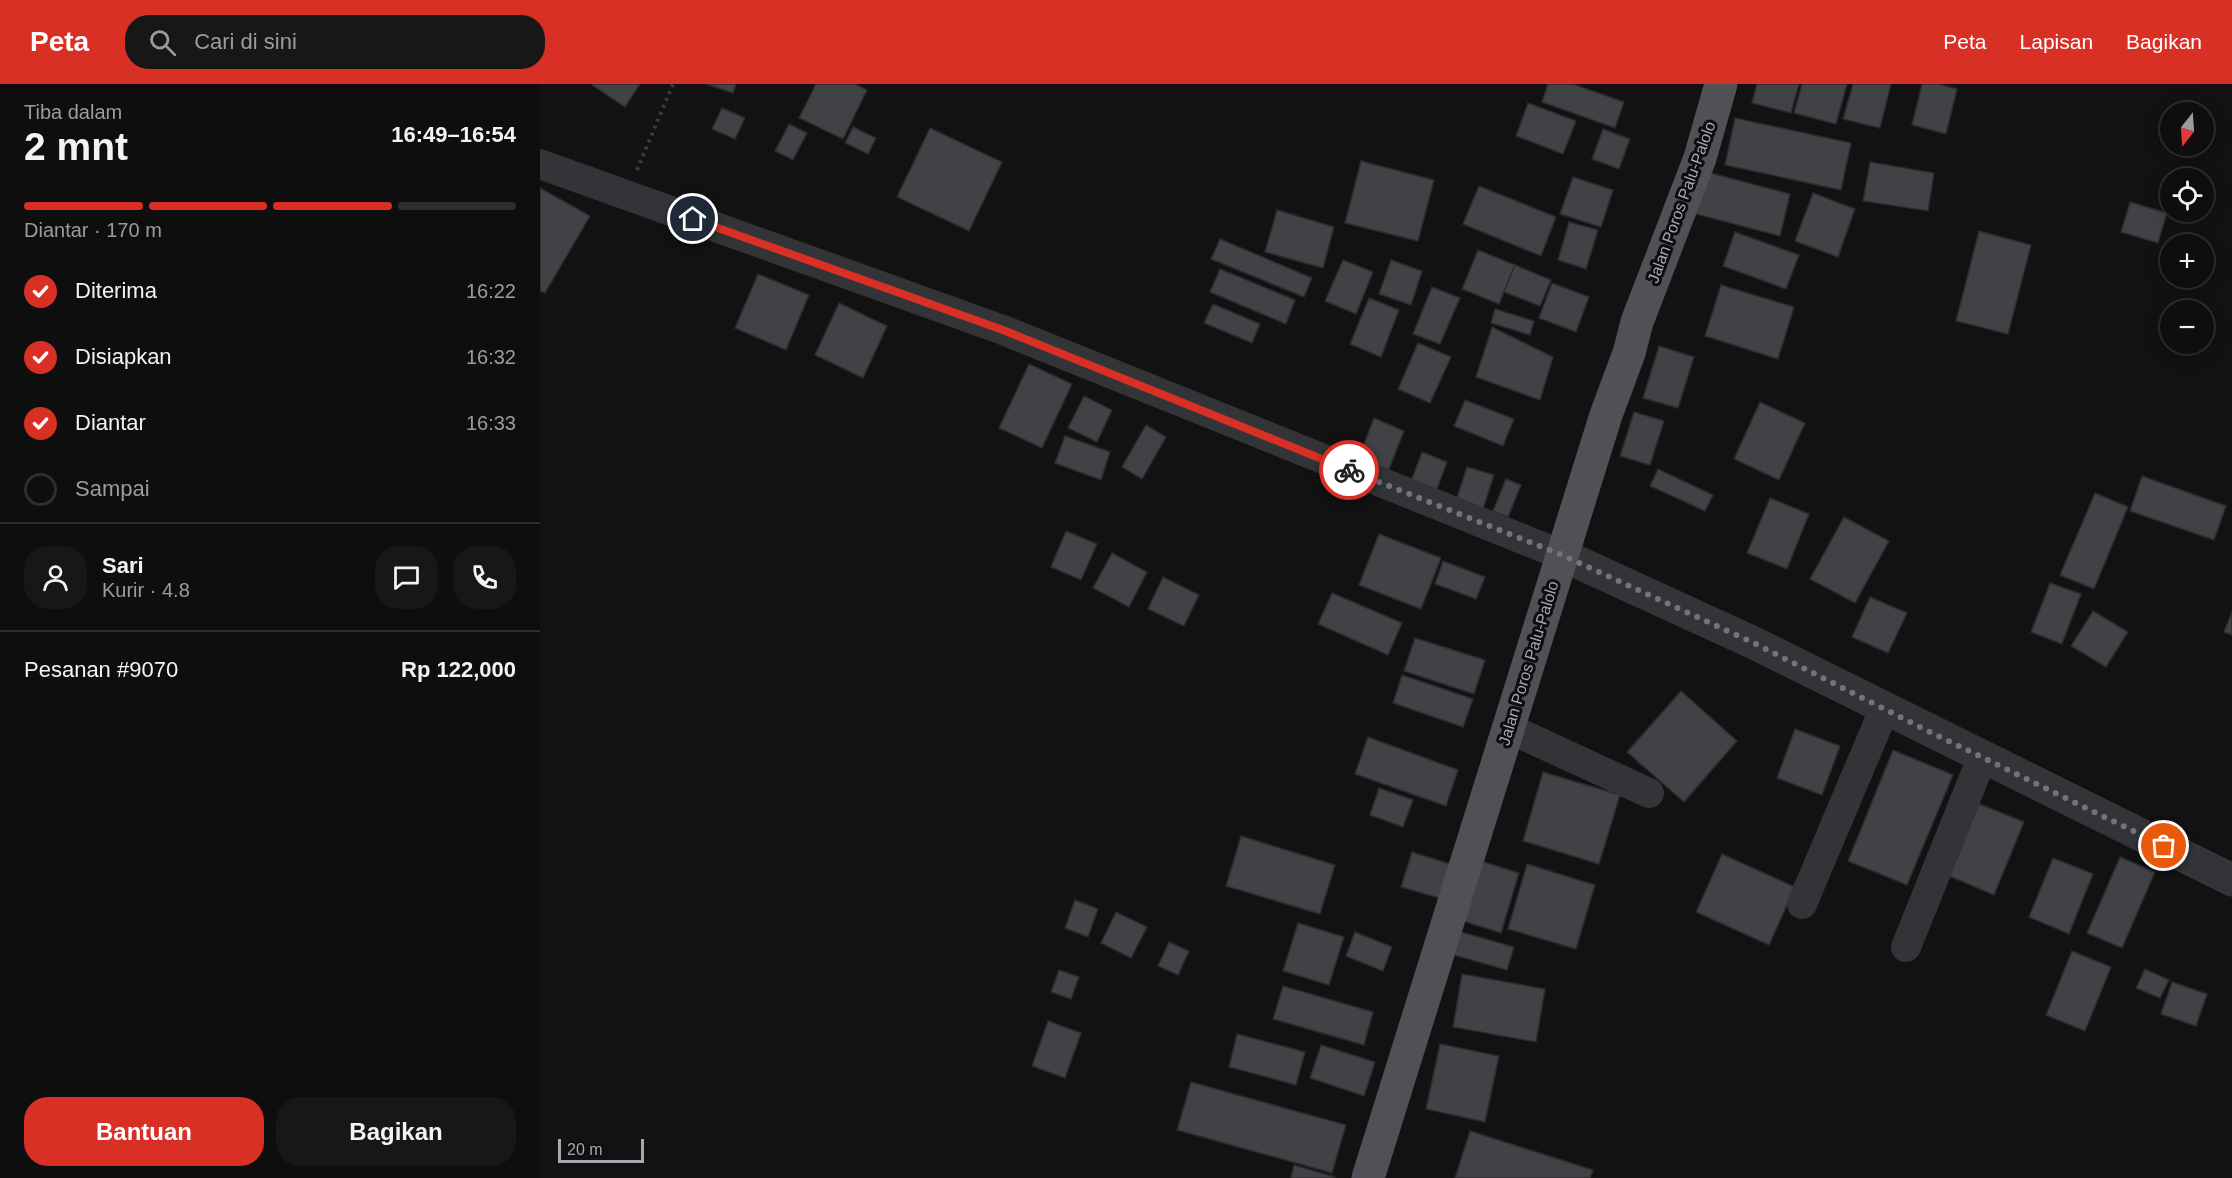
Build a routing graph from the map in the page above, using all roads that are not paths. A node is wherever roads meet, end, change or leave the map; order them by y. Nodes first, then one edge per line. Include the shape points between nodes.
1 (1721, 84) edge
2 (540, 164) edge
3 (1562, 555) junction
4 (1884, 710) junction
5 (1508, 728) junction
6 (1983, 758) junction
7 (1650, 793) dead end
8 (2232, 880) edge
9 (1802, 904) dead end
10 (1906, 947) dead end
11 (1368, 1178) edge

1 - 3 main road, Jalan Poros Palu-Palolo via 1700,158 1637,322
2 - 3 street via 1003,330
3 - 4 street via 1754,643
3 - 5 main road, Jalan Poros Palu-Palolo
4 - 6 street
4 - 9 street
5 - 7 street
5 - 11 main road, Jalan Poros Palu-Palolo
6 - 8 street
6 - 10 street

